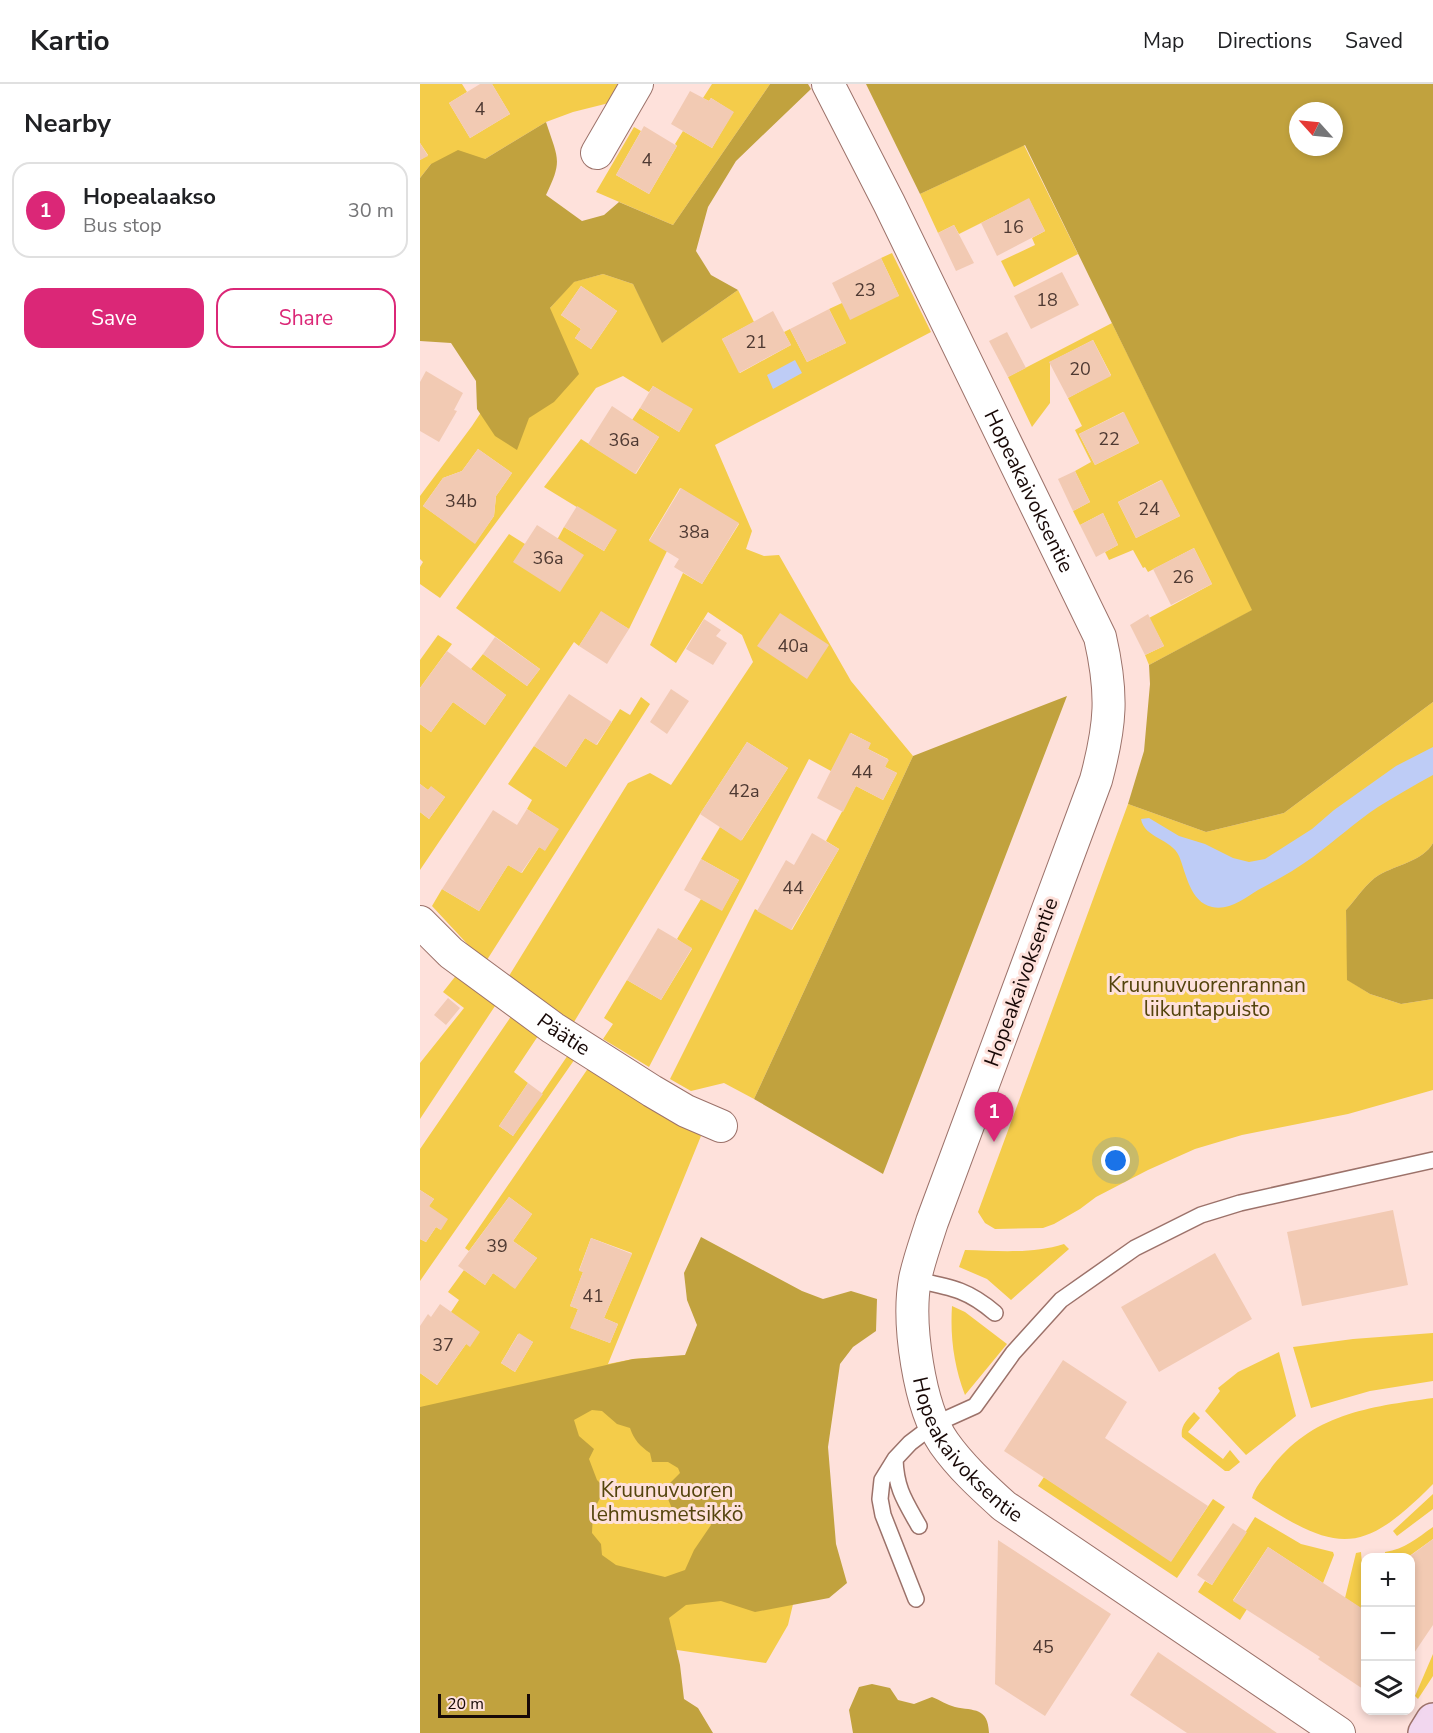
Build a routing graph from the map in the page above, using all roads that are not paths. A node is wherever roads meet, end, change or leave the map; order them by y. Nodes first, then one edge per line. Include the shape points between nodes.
1 (637, 84) edge
2 (828, 84) edge
3 (597, 153) dead end
4 (420, 922) edge
5 (721, 1126) dead end
6 (1433, 1160) edge
7 (915, 1280) junction
8 (995, 1313) dead end
9 (935, 1424) junction
10 (895, 1459) junction
11 (919, 1526) dead end
12 (916, 1599) dead end
13 (1433, 1720) edge
14 (1339, 1733) edge
15 (1425, 1733) edge

1 - 3 street
2 - 7 street, Hopeakaivoksentie via 1100,637 1110,698 1105,747 1096,780 932,1222
4 - 5 street, Päätie via 451,953 553,1028 686,1111
6 - 9 lane via 1240,1203 1201,1215 1135,1248 1061,1300 1013,1353 975,1406
7 - 8 lane via 962,1290
7 - 9 street, Hopeakaivoksentie via 913,1340 924,1398
9 - 10 lane
9 - 14 street, Hopeakaivoksentie via 968,1474 1004,1506
10 - 11 lane via 896,1480
10 - 12 lane via 882,1479 880,1499
13 - 15 street

